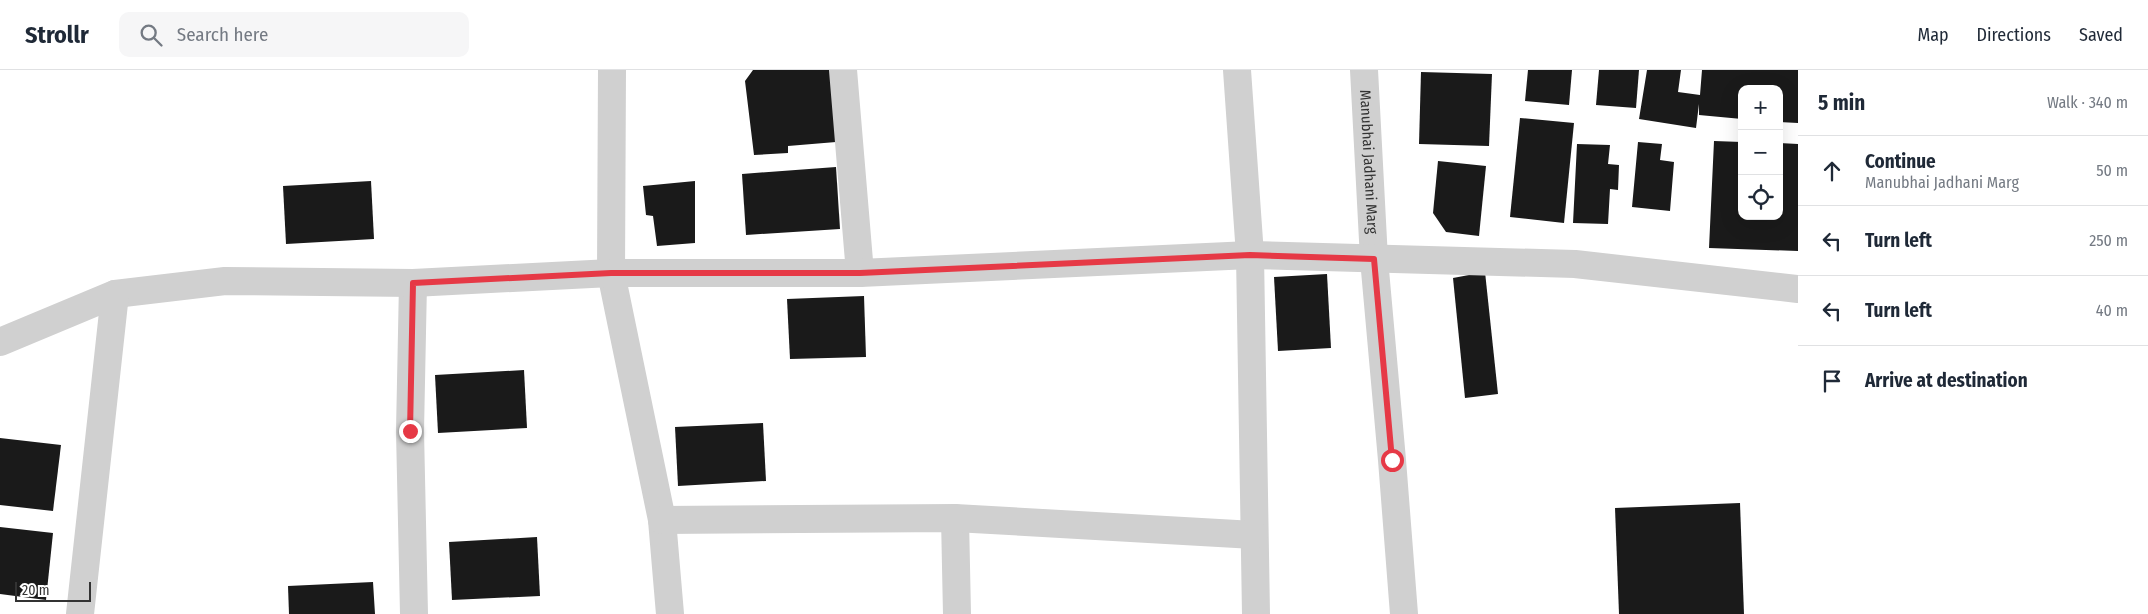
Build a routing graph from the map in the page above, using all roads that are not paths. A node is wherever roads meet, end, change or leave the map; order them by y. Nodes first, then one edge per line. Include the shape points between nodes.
1 (612, 70) edge
2 (843, 70) edge
3 (1236, 70) edge
4 (1364, 70) edge
5 (1250, 255) junction
6 (1374, 259) junction
7 (611, 273) junction
8 (860, 273) junction
9 (413, 283) junction
10 (1798, 289) edge
11 (115, 294) junction
12 (0, 342) edge
13 (955, 518) junction
14 (662, 520) junction
15 (1254, 535) junction
16 (80, 614) edge
17 (414, 614) edge
18 (670, 614) edge
19 (957, 614) edge
20 (1256, 614) edge
21 (1404, 614) edge

1 - 7 street
2 - 8 street
3 - 5 street
4 - 6 street, Manubhai Jadhani Marg
5 - 6 street
5 - 8 street
5 - 15 street
6 - 10 street via 1575,264
6 - 21 street, Manubhai Jadhani Marg
7 - 8 street
7 - 9 street
7 - 14 street
9 - 11 street via 226,281
9 - 17 street via 410,431
11 - 12 street
11 - 16 street
13 - 14 street
13 - 15 street
13 - 19 street
14 - 18 street
15 - 20 street

